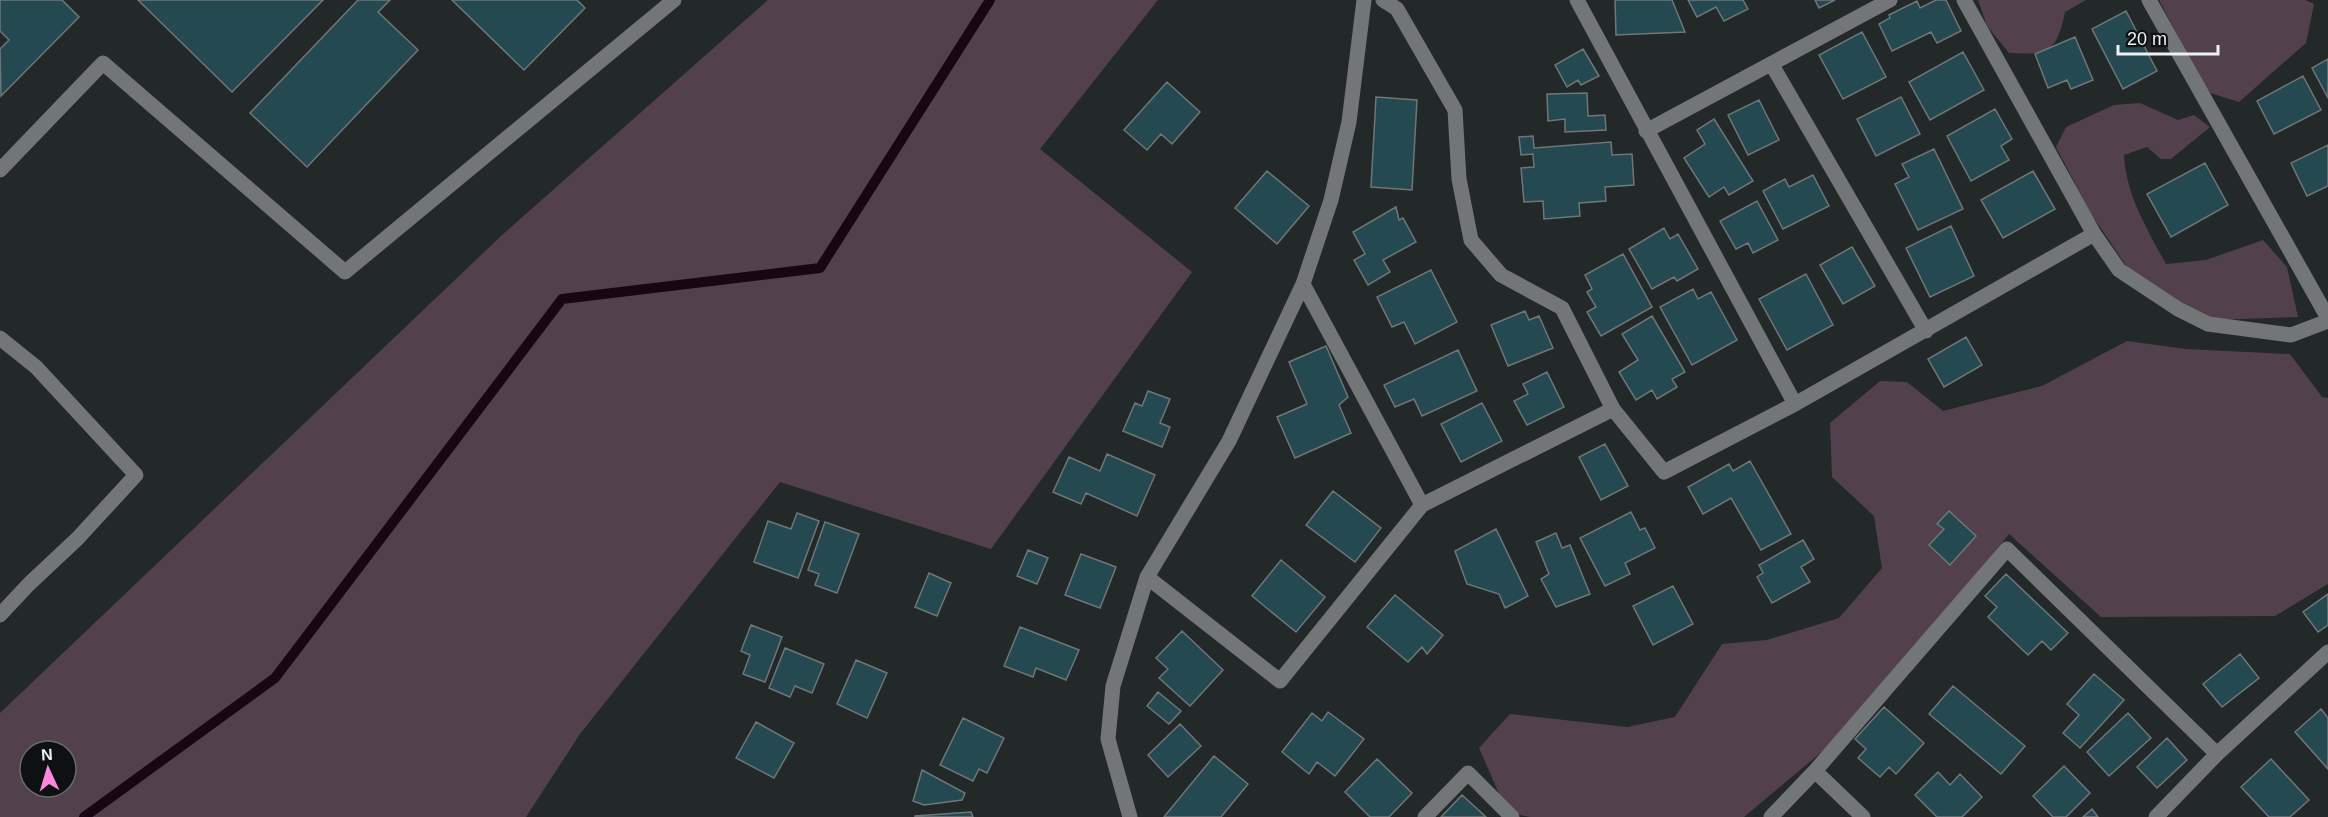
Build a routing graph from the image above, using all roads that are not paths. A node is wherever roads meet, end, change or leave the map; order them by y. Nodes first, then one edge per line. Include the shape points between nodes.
1 (674, 0) edge
2 (1364, 0) edge
3 (1383, 0) edge
4 (1577, 0) edge
5 (1890, 0) edge
6 (1964, 0) edge
7 (2149, 0) edge
8 (1772, 65) junction
9 (1646, 131) junction
10 (0, 170) edge
11 (2094, 234) junction
12 (1303, 284) junction
13 (2328, 320) edge
14 (1926, 331) junction
15 (0, 338) edge
16 (1795, 404) junction
17 (1613, 409) junction
18 (1422, 505) junction
19 (1147, 577) junction
20 (0, 615) edge
21 (2328, 652) edge
22 (2217, 754) junction
23 (1815, 771) junction
24 (1130, 817) edge
25 (1425, 817) edge
26 (1512, 817) edge
27 (1771, 817) edge
28 (1863, 817) edge
29 (2156, 817) edge

1 - 10 street via 345,272 103,63
2 - 12 street via 1349,122 1331,200
3 - 17 street via 1397,9 1455,110 1459,179 1471,240 1501,275 1562,308
4 - 9 street
5 - 8 street
6 - 11 street
7 - 13 street
8 - 9 street
8 - 14 street
9 - 16 street
11 - 13 street via 2119,270 2208,324 2291,335
11 - 14 street
12 - 18 street
12 - 19 street via 1229,441
14 - 16 street
15 - 20 street via 36,367 136,475
16 - 17 street via 1664,471
17 - 18 street
18 - 19 street via 1280,681
19 - 24 street via 1113,686 1108,739
21 - 22 street
22 - 23 street via 2007,549
22 - 29 street
23 - 27 street
23 - 28 street
25 - 26 street via 1468,773

